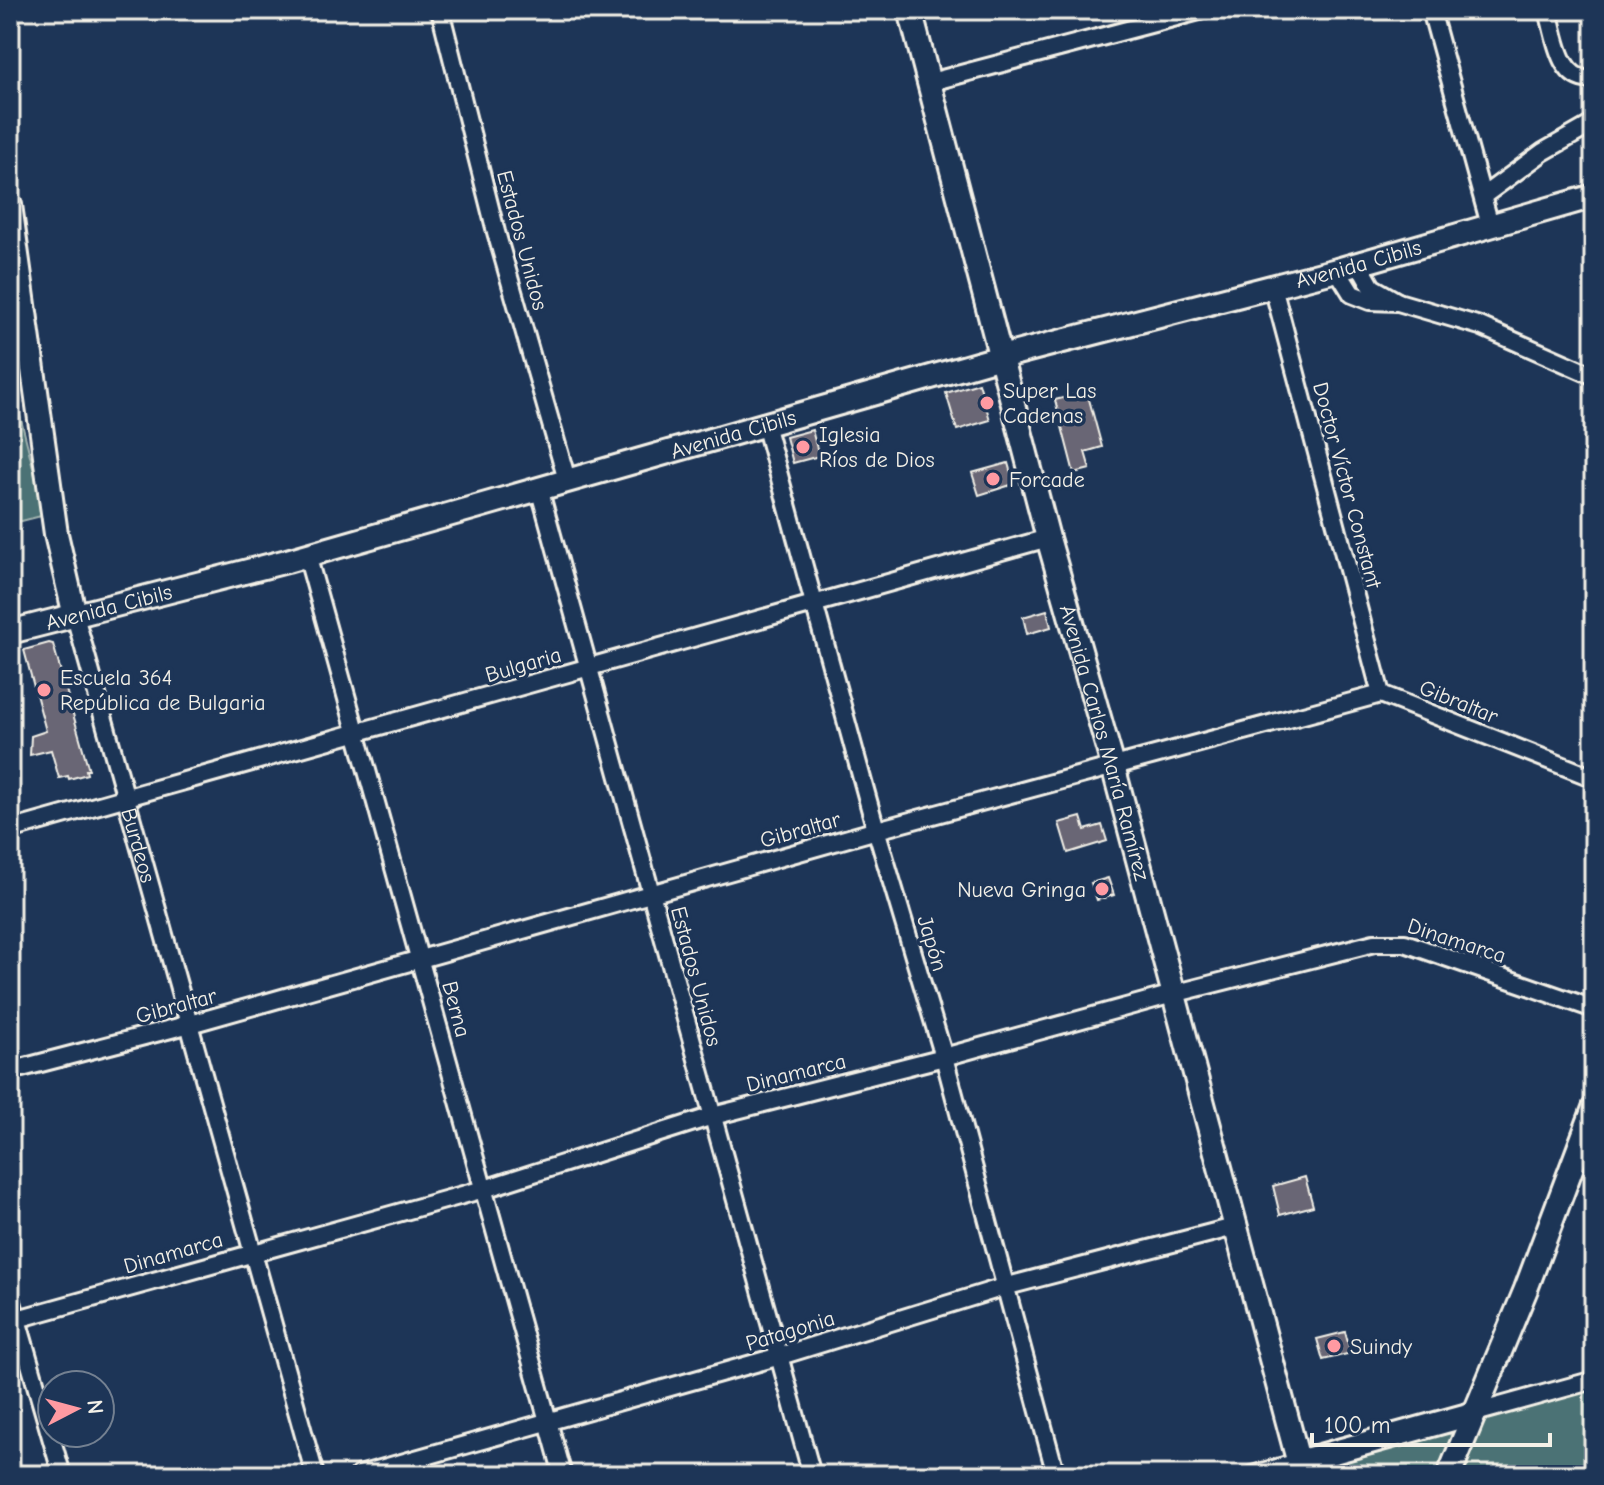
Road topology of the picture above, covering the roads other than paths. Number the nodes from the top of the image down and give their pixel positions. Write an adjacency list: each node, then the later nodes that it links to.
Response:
1 (440, 10): 19 (street, Estados Unidos)
2 (910, 10): 7 (street, Avenida Carlos María Ramírez)
3 (1203, 10): 7 (street)
4 (1431, 10): 9 (street)
5 (1548, 10): 6 (street)
6 (1594, 79)
7 (927, 83): 16 (street, Avenida Carlos María Ramírez)
8 (1594, 123): 9 (street)
9 (1483, 196): 12 (street)
10 (1594, 196): 12 (street, Avenida Cibils)
11 (10, 205): 14 (street, Burdeos)
12 (1490, 225): 13 (street, Avenida Cibils)
13 (1348, 267): 15 (street, Avenida Cibils); 17 (street)
14 (15, 282): 24 (street, Burdeos)
15 (1273, 287): 16 (street, Avenida Cibils); 27 (street, Doctor Víctor Constant)
16 (1001, 357): 18 (street, Avenida Cibils); 21 (street, Avenida Carlos María Ramírez)
17 (1594, 376)
18 (765, 424): 19 (street, Avenida Cibils); 23 (street, Japón)
19 (567, 480): 20 (street, Avenida Cibils)
20 (539, 488): 22 (street, Avenida Cibils); 26 (street, Estados Unidos)
21 (1048, 538): 23 (street, Bulgaria); 29 (street, Avenida Carlos María Ramírez)
22 (307, 555): 24 (street, Avenida Cibils); 28 (street, Berna)
23 (813, 604): 26 (street, Bulgaria); 33 (street, Japón)
24 (75, 616): 25 (street, Avenida Cibils); 31 (street, Burdeos)
25 (10, 632)
26 (588, 669): 28 (street, Bulgaria); 34 (street, Estados Unidos)
27 (1381, 694): 29 (street, Gibraltar); 30 (street, Gibraltar)
28 (357, 734): 31 (street, Bulgaria); 35 (street, Berna)
29 (1113, 766): 33 (street, Gibraltar); 36 (street, Avenida Carlos María Ramírez)
30 (1594, 778)
31 (126, 799): 32 (street, Bulgaria); 38 (street, Burdeos)
32 (10, 830)
33 (877, 830): 34 (street, Gibraltar); 39 (street, Japón)
34 (651, 893): 35 (street, Gibraltar); 42 (street, Estados Unidos)
35 (421, 960): 38 (street, Gibraltar); 43 (street, Berna)
36 (1173, 994): 37 (street, Dinamarca); 39 (street, Dinamarca); 44 (street, Avenida Carlos María Ramírez)
37 (1594, 1009)
38 (190, 1024): 40 (street, Gibraltar); 45 (street, Burdeos)
39 (944, 1057): 42 (street, Dinamarca); 46 (street, Japón)
40 (10, 1071)
41 (1594, 1108): 51 (street)
42 (713, 1116): 43 (street, Dinamarca); 49 (street, Estados Unidos)
43 (484, 1189): 45 (street, Dinamarca); 52 (street, Berna)
44 (1234, 1227): 46 (street, Patagonia); 53 (street, Avenida Carlos María Ramírez)
45 (251, 1253): 48 (street, Dinamarca); 55 (street, Burdeos)
46 (1004, 1287): 49 (street, Patagonia); 59 (street, Japón)
47 (10, 1295): 48 (street)
48 (13, 1320): 54 (street)
49 (780, 1356): 52 (street, Patagonia); 58 (street, Estados Unidos)
50 (1594, 1380): 51 (street)
51 (1475, 1413): 53 (street); 61 (street)
52 (549, 1423): 56 (street, Patagonia); 57 (street, Berna)
53 (1300, 1469): 60 (street)
54 (62, 1475)
55 (315, 1475)
56 (359, 1475)
57 (563, 1475)
58 (812, 1475)
59 (1056, 1475)
60 (1252, 1475)
61 (1449, 1475)

